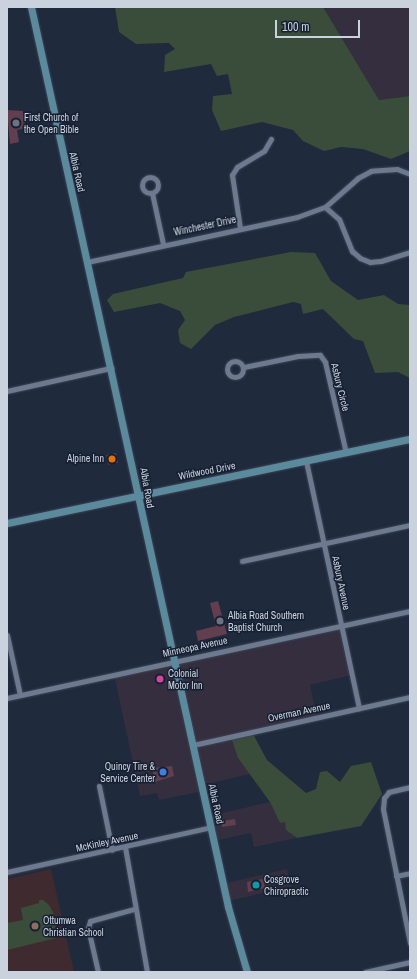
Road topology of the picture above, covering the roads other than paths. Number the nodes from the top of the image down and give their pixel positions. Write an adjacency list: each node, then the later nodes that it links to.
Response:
1 (31, 7): 9 (street, Albia Road)
2 (272, 139): 6 (street)
3 (410, 174): 5 (street)
4 (152, 193): 7 (street)
5 (325, 207): 6 (street, Winchester Drive); 8 (street)
6 (240, 228): 7 (street, Winchester Drive)
7 (164, 244): 9 (street, Winchester Drive)
8 (410, 252)
9 (87, 262): 11 (street, Albia Road)
10 (244, 367): 14 (street, Asbury Circle)
11 (111, 368): 12 (street); 16 (street, Albia Road)
12 (7, 391)
13 (410, 439): 14 (street, Wildwood Drive)
14 (346, 453): 15 (street, Wildwood Drive)
15 (306, 461): 16 (street, Wildwood Drive); 19 (street, Asbury Avenue)
16 (137, 495): 17 (street, Wildwood Drive); 24 (street, Albia Road)
17 (7, 523)
18 (410, 525): 19 (street)
19 (323, 543): 20 (street); 22 (street, Asbury Avenue)
20 (242, 561)
21 (410, 611): 22 (street, Minneopa Avenue)
22 (340, 626): 24 (street, Minneopa Avenue); 28 (street, Asbury Avenue)
23 (7, 635): 25 (street)
24 (174, 661): 25 (street, Minneopa Avenue); 29 (street, Albia Road)
25 (20, 695): 27 (street, Minneopa Avenue)
26 (410, 697): 28 (street, Overman Avenue)
27 (7, 698)
28 (359, 708): 29 (street, Overman Avenue)
29 (193, 745): 32 (street, Albia Road)
30 (99, 786): 34 (street)
31 (410, 786): 37 (street)
32 (211, 827): 33 (street, McKinley Avenue); 43 (street, Albia Road)
33 (125, 848): 34 (street, McKinley Avenue); 38 (street)
34 (112, 850): 35 (street, McKinley Avenue)
35 (7, 872)
36 (410, 873): 37 (street)
37 (396, 876): 39 (street)
38 (134, 910): 41 (street); 42 (street)
39 (410, 943)
40 (410, 962): 44 (street)
41 (98, 972)
42 (147, 972)
43 (247, 972)
44 (365, 972)

